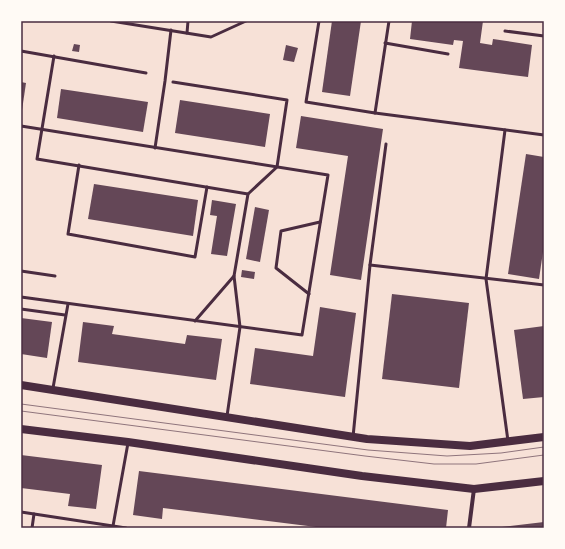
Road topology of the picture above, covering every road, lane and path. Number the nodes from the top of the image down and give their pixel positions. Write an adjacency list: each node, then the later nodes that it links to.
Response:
1 (111, 21): 6 (lane)
2 (188, 21): 8 (lane)
3 (246, 21): 8 (lane)
4 (319, 21): 16 (lane)
5 (389, 21): 10 (lane)
6 (171, 30): 8 (lane); 22 (lane)
7 (505, 31): 9 (lane)
8 (187, 33)
9 (544, 36)
10 (386, 44): 12 (lane); 16 (lane)
11 (21, 51): 13 (lane)
12 (448, 54)
13 (54, 56): 14 (lane); 18 (lane)
14 (146, 73)
15 (173, 82): 24 (lane)
16 (375, 113): 19 (lane)
17 (21, 126): 18 (lane)
18 (42, 129): 22 (lane); 23 (lane)
19 (505, 130): 20 (lane); 32 (lane)
20 (544, 135)
21 (386, 144): 28 (lane)
22 (155, 148): 24 (lane)
23 (80, 166): 25 (lane); 25 (lane)
24 (277, 167): 26 (lane); 27 (lane)
25 (207, 187): 26 (lane)
26 (248, 194): 31 (lane)
27 (320, 222): 34 (lane); 34 (lane)
28 (370, 265): 32 (lane); 45 (lane)
29 (21, 271): 30 (lane)
30 (56, 276)
31 (234, 276): 39 (lane); 40 (lane)
32 (486, 279): 33 (lane); 48 (lane)
33 (544, 286)
34 (309, 294): 40 (lane)
35 (21, 297): 36 (lane)
36 (68, 304): 38 (lane); 39 (lane)
37 (21, 309): 38 (lane)
38 (66, 315): 42 (lane)
39 (195, 321): 40 (lane)
40 (240, 327): 43 (lane)
41 (21, 385): 42 (main road)
42 (53, 389): 43 (main road)
43 (227, 417): 45 (main road)
44 (21, 429): 47 (main road)
45 (353, 437): 48 (main road)
46 (544, 437): 48 (main road)
47 (128, 442): 50 (main road); 53 (lane)
48 (508, 442)
49 (544, 481): 50 (main road)
50 (474, 489): 56 (street)
51 (21, 512): 52 (lane)
52 (34, 514): 53 (lane); 54 (lane)
53 (113, 526): 55 (lane)
54 (32, 528)
55 (126, 528)
56 (469, 528)

